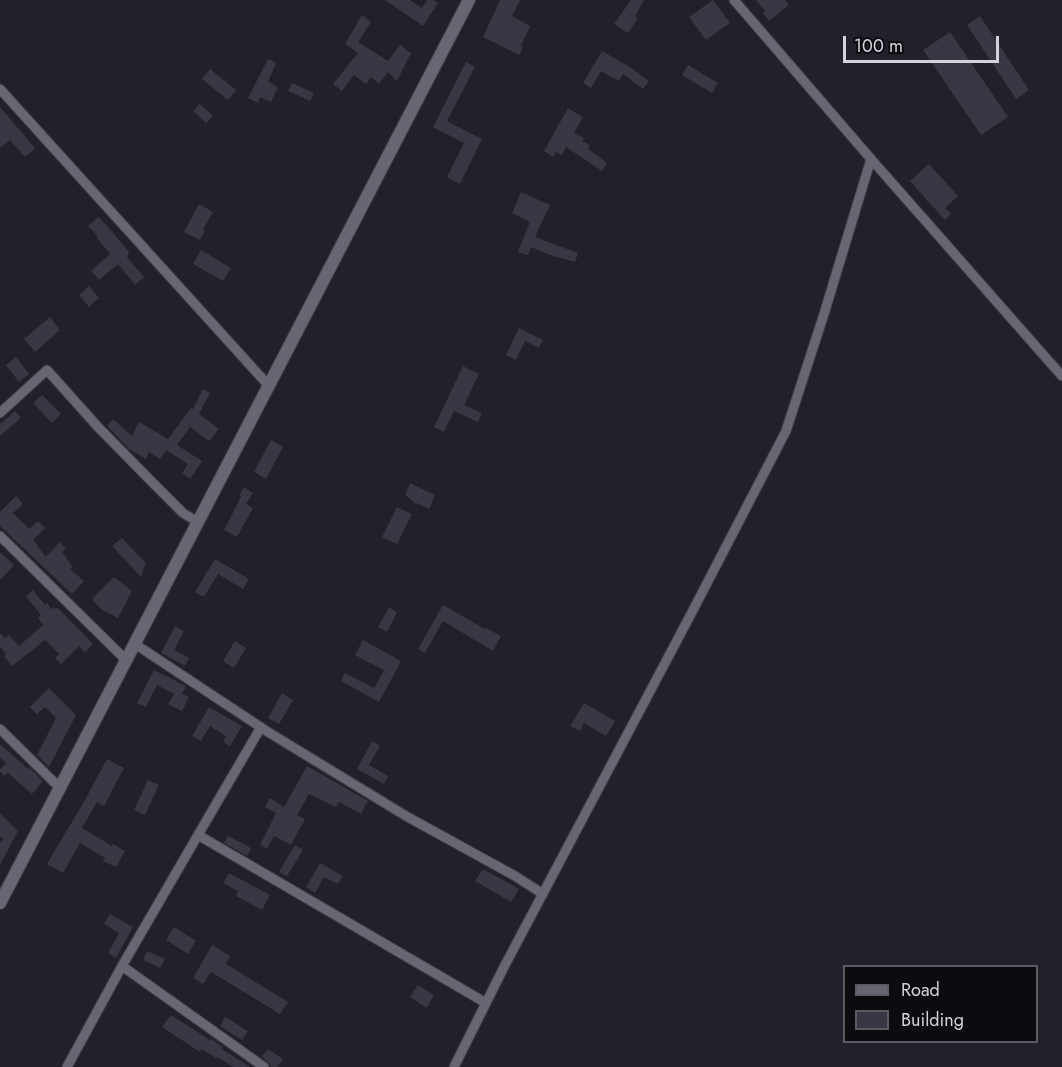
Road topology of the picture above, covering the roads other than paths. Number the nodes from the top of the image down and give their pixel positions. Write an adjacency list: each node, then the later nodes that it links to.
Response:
1 (469, 0): 6 (street)
2 (734, 0): 4 (street)
3 (0, 89): 6 (street)
4 (871, 159): 5 (street); 16 (street)
5 (1062, 376)
6 (269, 386): 8 (street)
7 (0, 413): 8 (street)
8 (198, 522): 10 (street)
9 (0, 536): 11 (street)
10 (135, 644): 11 (street); 12 (street)
11 (126, 660): 14 (street)
12 (261, 727): 15 (street); 16 (street)
13 (0, 729): 14 (street)
14 (60, 788): 17 (street)
15 (198, 835): 18 (street); 19 (street)
16 (543, 894): 19 (street)
17 (1, 900)
18 (122, 966): 20 (street); 21 (street)
19 (486, 1003): 22 (street)
20 (67, 1067)
21 (264, 1067)
22 (454, 1067)

